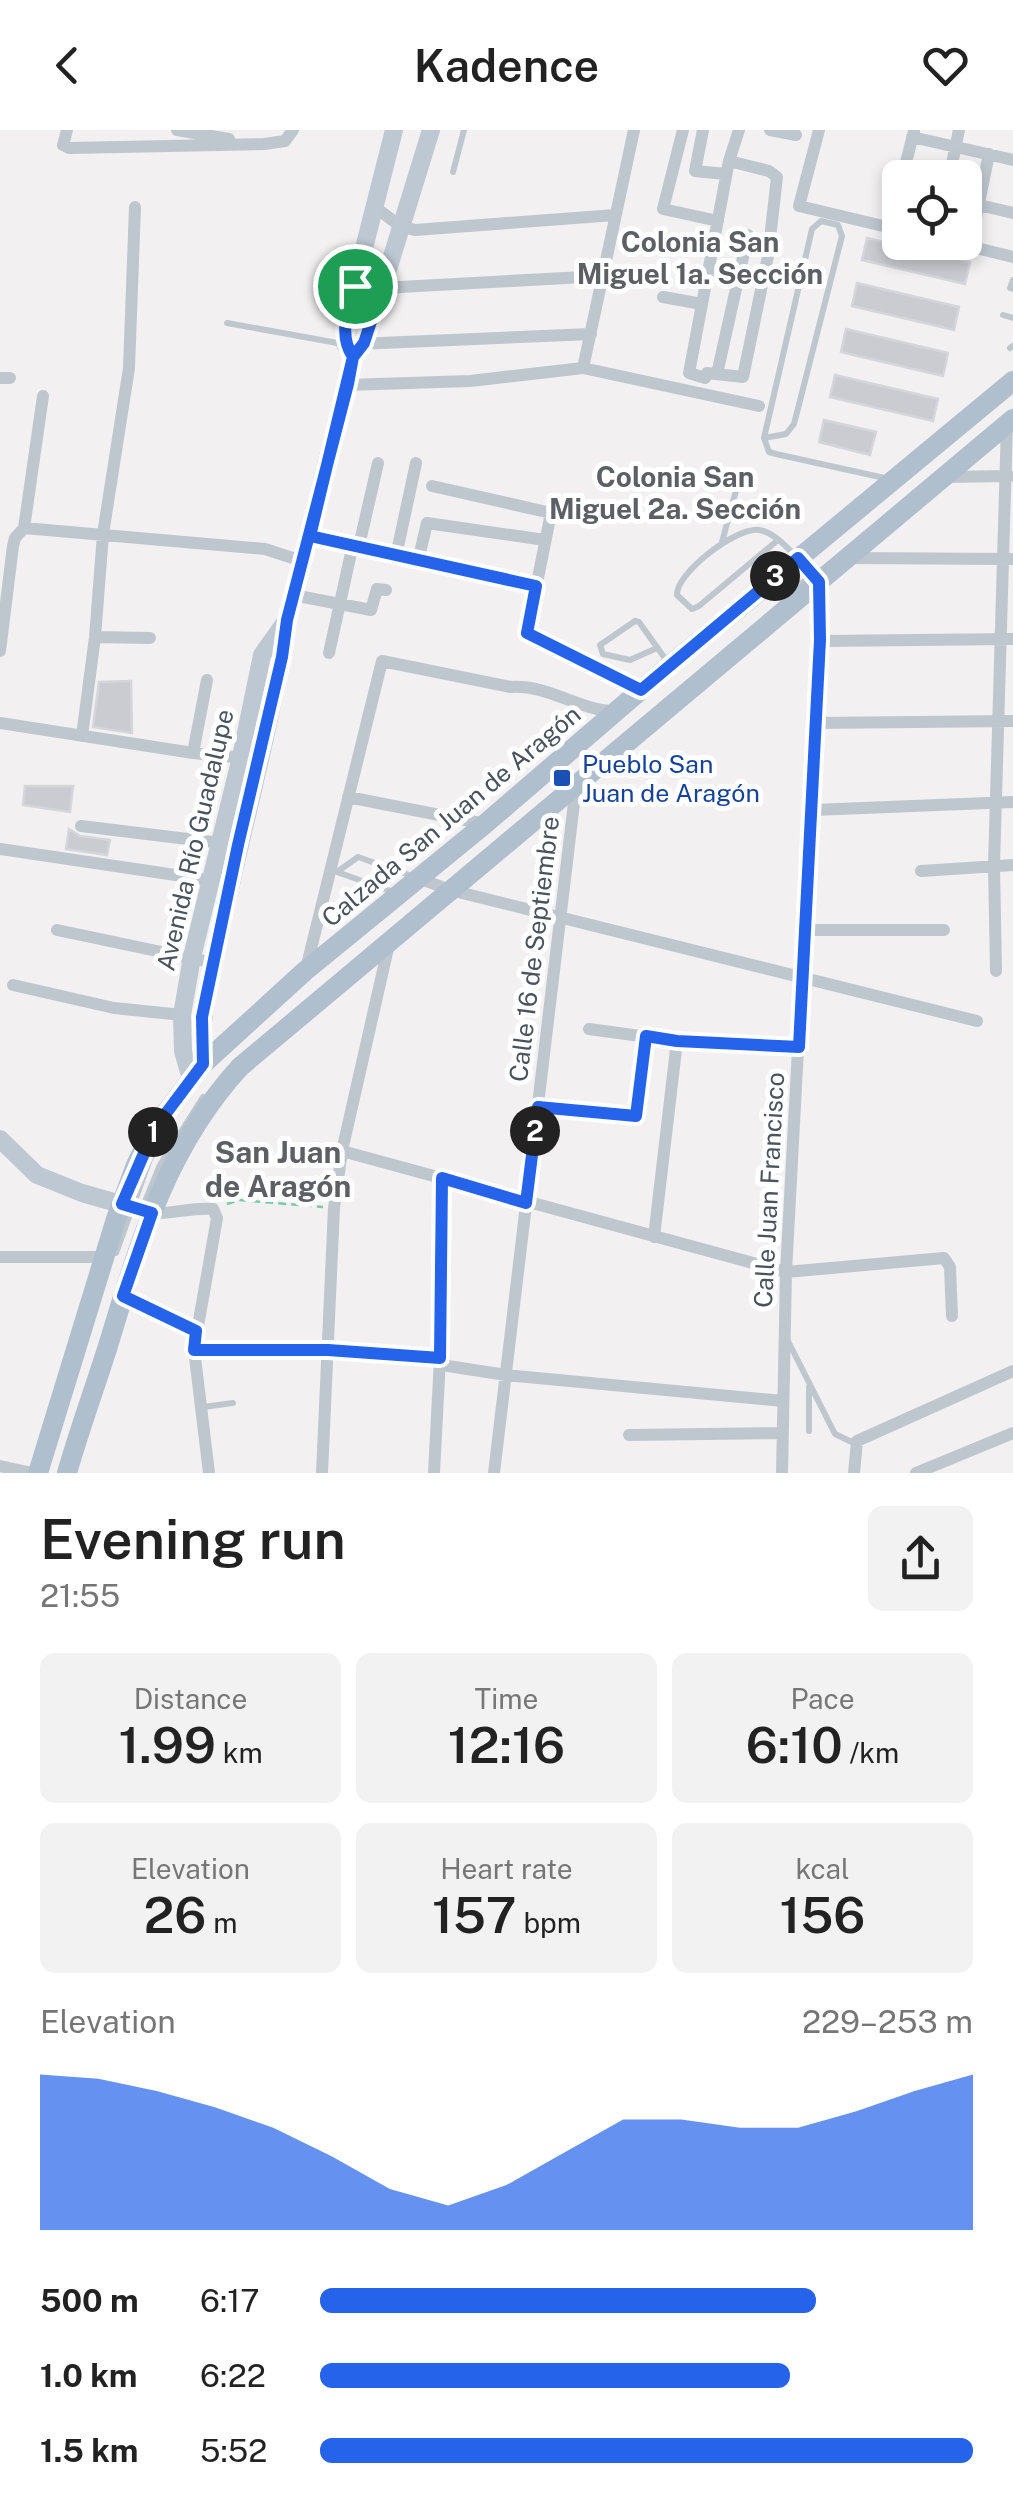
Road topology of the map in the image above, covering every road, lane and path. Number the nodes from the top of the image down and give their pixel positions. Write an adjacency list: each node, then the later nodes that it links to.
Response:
1 (67, 130): 14 (street)
2 (178, 130): 14 (street)
3 (293, 130): 14 (street)
4 (394, 130): 24 (street, Avenida Río Guadalupe)
5 (431, 130): 31 (street, Avenida Río Guadalupe)
6 (464, 130): 21 (lane)
7 (634, 130): 28 (street)
8 (683, 130): 29 (street)
9 (703, 130): 20 (street)
10 (739, 130): 20 (street)
11 (819, 130): 30 (street)
12 (959, 130): 15 (street)
13 (913, 134): 15 (street); 17 (street)
14 (264, 144)
15 (955, 147): 16 (street); 18 (street)
16 (989, 154): 19 (street); 22 (street)
17 (906, 160)
18 (952, 160)
19 (1013, 160)
20 (728, 167): 29 (street); 48 (street)
21 (453, 172)
22 (983, 180): 23 (street)
23 (982, 185)
24 (375, 206): 31 (street); 37 (street, Avenida Río Guadalupe)
25 (135, 207): 64 (street)
26 (982, 207): 27 (street)
27 (1013, 212)
28 (615, 215): 31 (street); 35 (street)
29 (718, 221): 41 (street)
30 (882, 225)
31 (400, 226): 38 (street, Avenida Río Guadalupe)
32 (748, 235): 48 (street)
33 (982, 250): 34 (street)
34 (1013, 257)
35 (602, 276): 38 (street); 45 (street)
36 (1013, 280): 39 (lane)
37 (355, 286): 38 (street); 46 (street, Avenida Río Guadalupe)
38 (382, 288): 46 (street, Avenida Río Guadalupe)
39 (1013, 289)
40 (663, 298): 41 (street)
41 (702, 304): 48 (street)
42 (1003, 315): 43 (lane)
43 (1013, 318)
44 (226, 324): 46 (lane)
45 (591, 334): 46 (street); 47 (street)
46 (354, 348): 50 (street, Avenida Río Guadalupe)
47 (583, 368): 50 (street); 53 (street)
48 (717, 374)
49 (1013, 381): 61 (main road, Calzada San Juan de Aragón)
50 (348, 384): 65 (street, Avenida Río Guadalupe)
51 (1013, 392): 75 (lane)
52 (42, 396): 63 (street)
53 (759, 406)
54 (1011, 418): 59 (street); 60 (main road, Calzada San Juan de Aragón); 75 (lane)
55 (764, 438): 55 (lane); 61 (lane)
56 (378, 464): 69 (street)
57 (416, 464): 70 (street)
58 (740, 476): 68 (lane)
59 (1010, 476): 60 (street); 72 (street)
60 (943, 477): 71 (main road, Calzada San Juan de Aragón)
61 (892, 480): 75 (main road, Calzada San Juan de Aragón)
62 (432, 486): 66 (street)
63 (24, 528): 64 (street); 84 (street)
64 (103, 534): 73 (street); 80 (street)
65 (310, 536): 69 (street); 73 (street, Avenida Río Guadalupe)
66 (545, 540): 74 (street); 76 (street)
67 (778, 540): 68 (lane); 68 (lane); 75 (lane)
68 (722, 542)
69 (356, 545): 70 (street); 79 (street)
70 (396, 556): 74 (street)
71 (848, 558): 72 (street); 75 (main road, Calzada San Juan de Aragón)
72 (1008, 558): 82 (street)
73 (302, 561): 78 (street, Avenida Río Guadalupe)
74 (418, 561): 76 (street)
75 (808, 570): 83 (street, Calle Juan Francisco); 86 (main road, Calzada San Juan de Aragón); 96 (main road, Calzada San Juan de Aragón); 111 (lane); 111 (lane)
76 (536, 586): 88 (street)
77 (386, 590): 79 (street)
78 (293, 595): 79 (street); 95 (street, Avenida Río Guadalupe)
79 (338, 603): 85 (street)
80 (95, 637): 81 (street); 93 (street)
81 (150, 638)
82 (1007, 639): 83 (street); 90 (street)
83 (820, 640): 92 (street, Calle Juan Francisco)
84 (0, 651)
85 (329, 653)
86 (663, 657): 86 (lane); 88 (main road, Calzada San Juan de Aragón)
87 (206, 680): 94 (street)
88 (641, 690): 89 (main road, Calzada San Juan de Aragón)
89 (615, 711): 97 (street); 101 (main road, Calzada San Juan de Aragón)
90 (1006, 721): 92 (street); 98 (street)
91 (0, 723): 93 (street)
92 (816, 723): 100 (street, Calle Juan Francisco)
93 (82, 736): 94 (street)
94 (192, 753): 95 (street)
95 (250, 758): 103 (street, Avenida Río Guadalupe); 104 (street, Avenida Río Guadalupe)
96 (573, 786): 111 (main road, Calzada San Juan de Aragón); 113 (street, Calle 16 de Septiembre)
97 (348, 798): 101 (street); 109 (street)
98 (995, 802): 99 (street); 100 (street); 107 (street)
99 (1013, 802)
100 (813, 810): 115 (street, Calle Juan Francisco)
101 (485, 824): 111 (main road, Calzada San Juan de Aragón)
102 (80, 826): 103 (street)
103 (218, 844): 104 (street); 110 (street, Avenida Río Guadalupe)
104 (238, 845): 119 (street, Avenida Río Guadalupe)
105 (0, 849): 110 (street)
106 (1013, 864): 107 (street)
107 (994, 865): 108 (street); 121 (street)
108 (922, 871)
109 (334, 872): 111 (lane); 112 (lane); 120 (street)
110 (208, 880): 118 (street, Avenida Río Guadalupe)
111 (434, 885): 112 (main road, Calzada San Juan de Aragón); 113 (street); 117 (main road, Calzada San Juan de Aragón); 136 (lane); 136 (lane)
112 (399, 894): 120 (main road, Calzada San Juan de Aragón)
113 (562, 916): 122 (street); 131 (street, Calle 16 de Septiembre)
114 (56, 930): 118 (street)
115 (805, 930): 116 (street); 122 (street, Calle Juan Francisco)
116 (944, 930)
117 (389, 941): 133 (street); 136 (main road, Calzada San Juan de Aragón)
118 (192, 958): 119 (street); 124 (street, Avenida Río Guadalupe)
119 (214, 963): 130 (street, Avenida Río Guadalupe)
120 (305, 971): 130 (main road, Calzada San Juan de Aragón)
121 (996, 971)
122 (803, 976): 125 (street); 129 (street, Calle Juan Francisco)
123 (13, 985): 124 (street)
124 (182, 1015): 130 (street, Avenida Río Guadalupe)
125 (978, 1021)
126 (589, 1029): 127 (street)
127 (646, 1036): 128 (street); 131 (street)
128 (677, 1041): 129 (street); 139 (street)
129 (799, 1047): 142 (street, Calle Juan Francisco)
130 (197, 1072): 136 (main road, Calzada San Juan de Aragón)
131 (538, 1107): 135 (street, Calle 16 de Septiembre)
132 (0, 1139): 136 (street)
133 (342, 1150): 134 (street); 137 (street)
134 (442, 1178): 135 (street); 149 (street)
135 (526, 1203): 139 (street); 151 (street, Calle 16 de Septiembre)
136 (137, 1208): 138 (street); 141 (main road); 143 (main road); 163 (lane); 164 (lane)
137 (334, 1208): 138 (path); 148 (street)
138 (214, 1211): 145 (street)
139 (654, 1237): 142 (street)
140 (0, 1256): 141 (street)
141 (106, 1257): 162 (main road)
142 (786, 1272): 144 (street); 146 (street, Calle Juan Francisco)
143 (123, 1296): 145 (street); 164 (main road)
144 (952, 1316)
145 (196, 1331): 147 (street)
146 (785, 1336): 152 (lane); 153 (street, Calle Juan Francisco)
147 (194, 1350): 148 (street); 155 (street)
148 (328, 1350): 149 (street); 166 (street)
149 (440, 1358): 151 (street); 167 (street)
150 (1013, 1371): 160 (street)
151 (506, 1375): 153 (street); 168 (street, Calle 16 de Septiembre)
152 (809, 1386): 156 (lane); 160 (lane)
153 (784, 1401): 158 (street, Calle Juan Francisco)
154 (233, 1403): 155 (lane)
155 (202, 1408): 165 (street)
156 (809, 1432)
157 (1013, 1433): 171 (street)
158 (783, 1434): 159 (street); 169 (street, Calle Juan Francisco)
159 (629, 1435)
160 (856, 1443): 170 (street)
161 (0, 1466): 162 (street)
162 (35, 1473)
163 (47, 1473)
164 (64, 1473)
165 (209, 1473)
166 (322, 1473)
167 (434, 1473)
168 (494, 1473)
169 (782, 1473)
170 (854, 1473)
171 (916, 1473)

